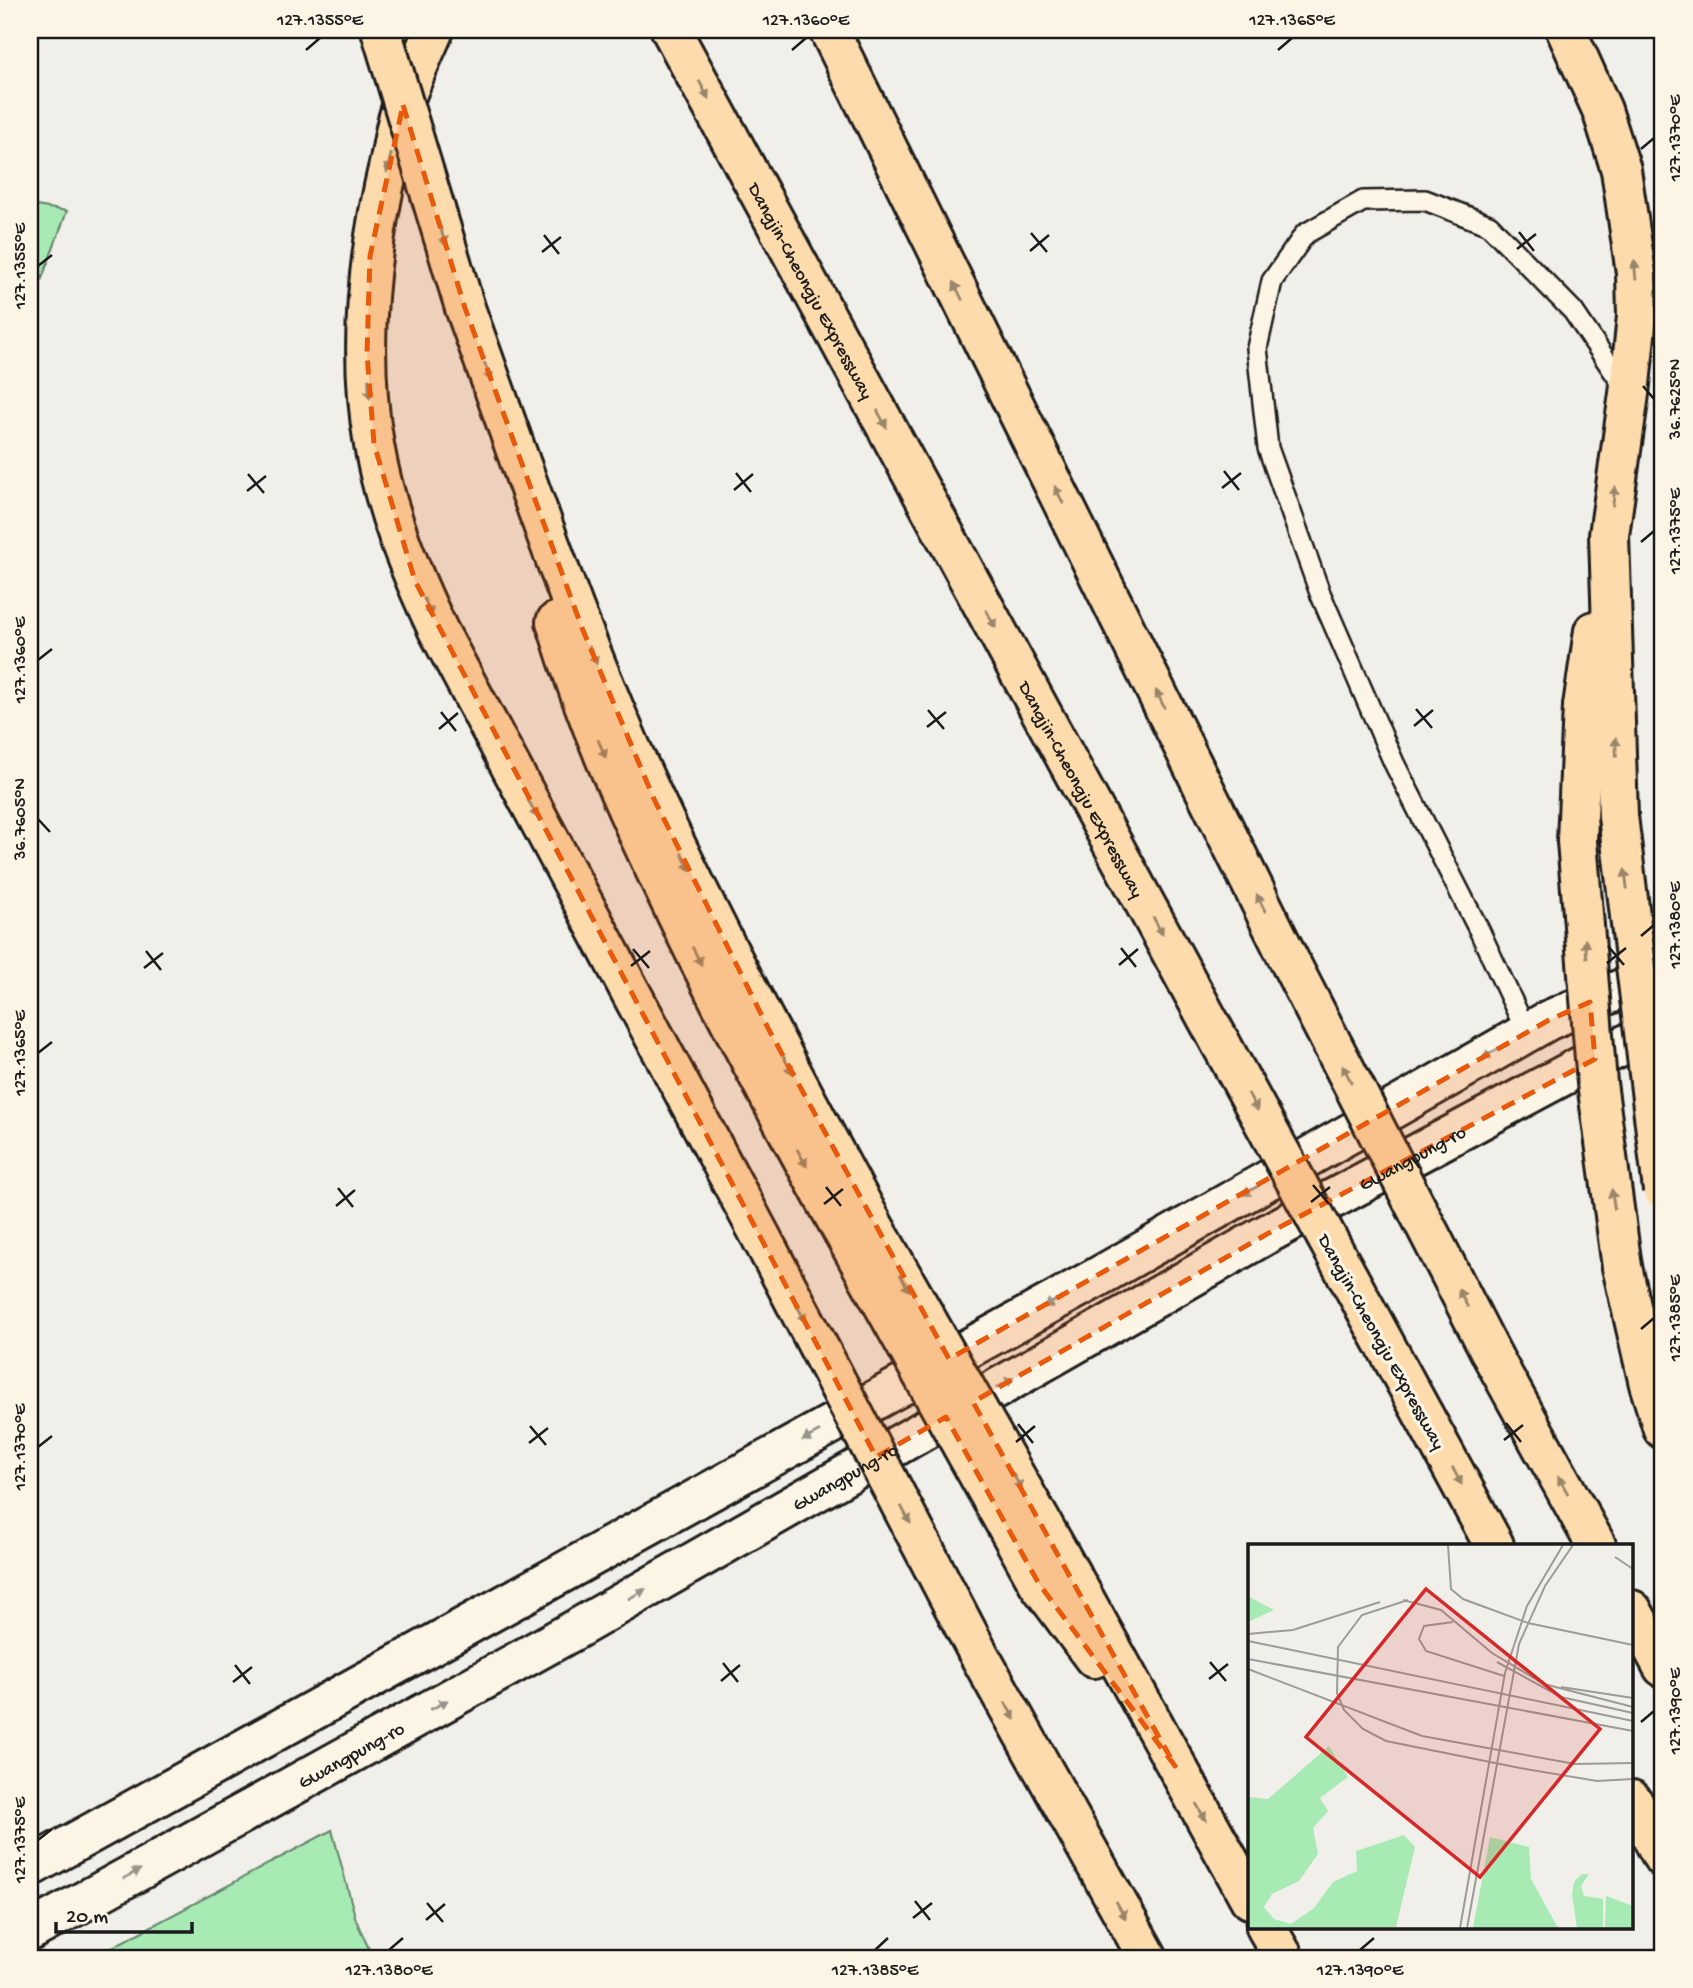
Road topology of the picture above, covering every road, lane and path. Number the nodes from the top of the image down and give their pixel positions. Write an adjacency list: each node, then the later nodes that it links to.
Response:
1 (381, 30): 20 (highway, one-way to 20, bridge)
2 (434, 30): 23 (highway, one-way to 23, bridge)
3 (671, 30): 13 (highway, Dangjin-Cheongju Expressway, one-way to 13, bridge)
4 (829, 30): 14 (highway, one-way to 4, bridge)
5 (1566, 30): 6 (highway, one-way to 5)
6 (1629, 394): 7 (highway, one-way to 6); 10 (lane)
7 (1609, 535): 11 (highway, one-way to 7, bridge); 12 (highway, one-way to 7, bridge)
8 (1663, 971): 10 (main road)
9 (1663, 1027): 22 (main road, Gwangpung-ro, one-way to 9)
10 (1527, 1033): 19 (main road, one-way to 19)
11 (1663, 1189)
12 (1663, 1429)
13 (1493, 1544)
14 (1595, 1544)
15 (1634, 1614): 16 (highway)
16 (1663, 1667)
17 (1634, 1804): 18 (highway)
18 (1663, 1858)
19 (30, 1867)
20 (1248, 1895)
21 (1267, 1928): 24 (highway)
22 (30, 1931)
23 (1148, 1958)
24 (1284, 1958)

